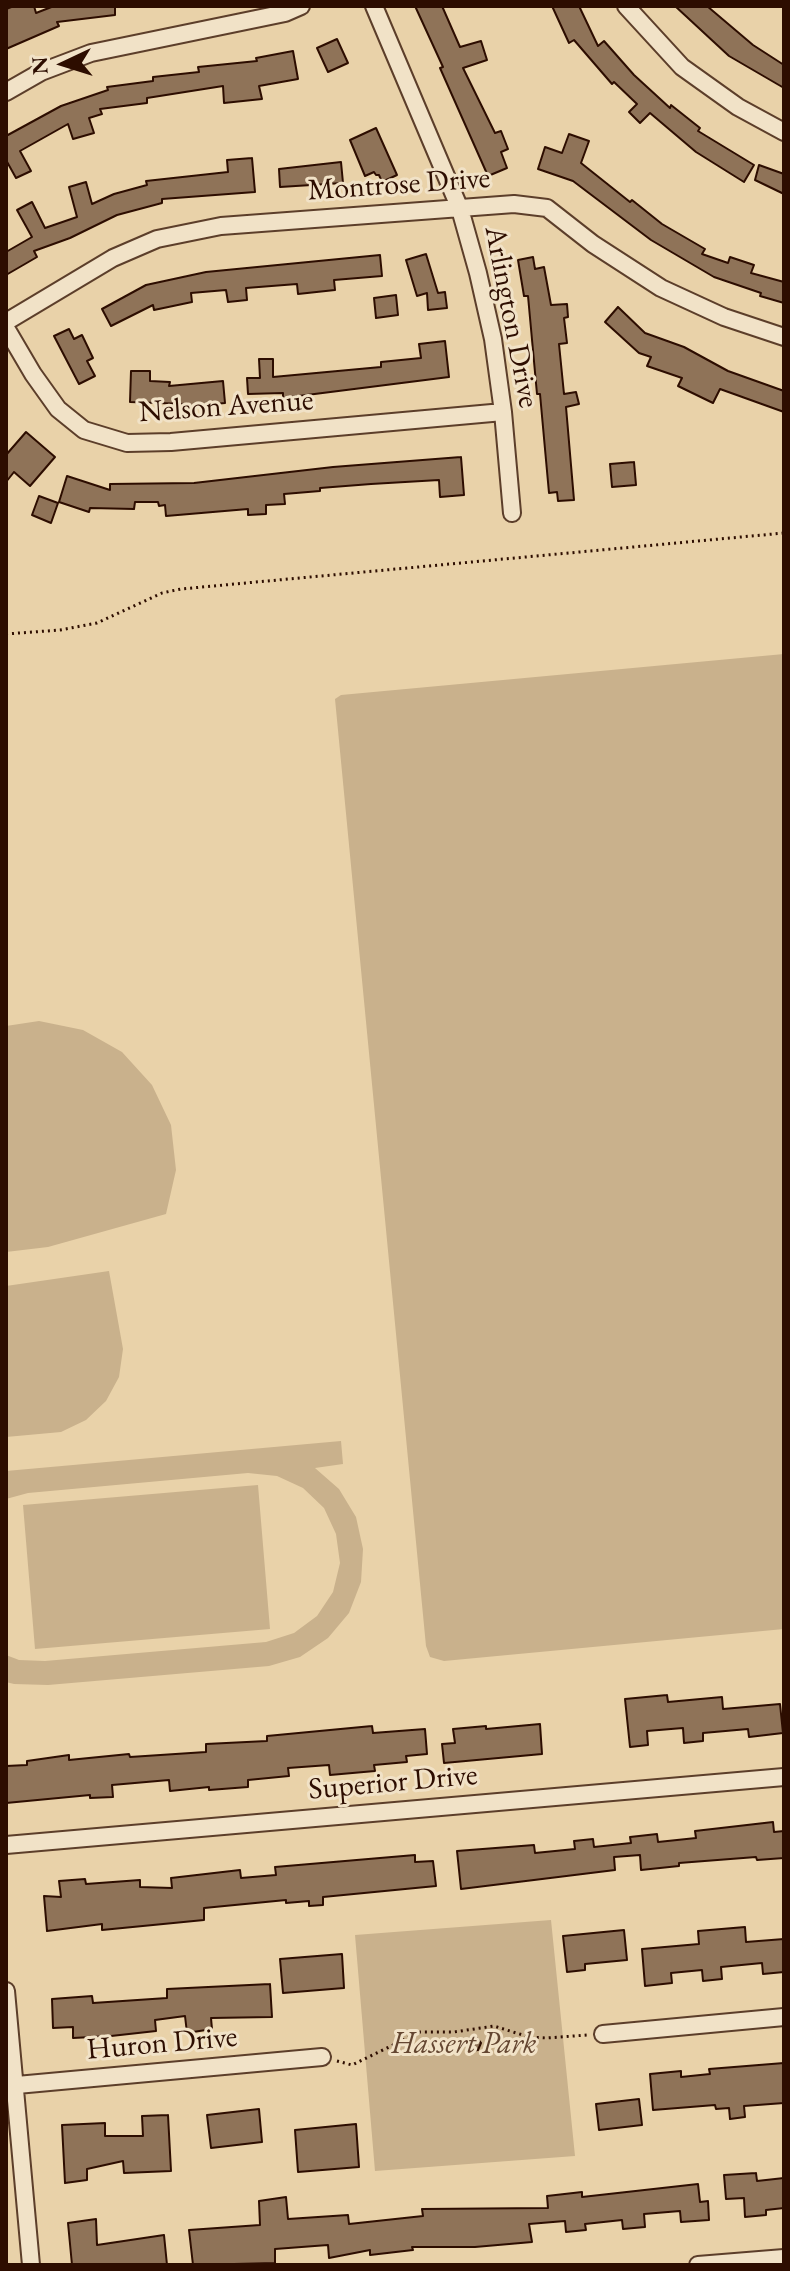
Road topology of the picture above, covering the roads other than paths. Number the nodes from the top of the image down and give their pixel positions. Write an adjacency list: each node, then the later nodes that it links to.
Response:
1 (301, 6): 4 (street)
2 (374, 6): 6 (street, Arlington Drive)
3 (626, 6): 5 (street)
4 (6, 92)
5 (784, 132)
6 (460, 209): 7 (street, Montrose Drive); 8 (street, Montrose Drive); 9 (street, Arlington Drive)
7 (6, 325): 9 (street, Nelson Avenue)
8 (784, 337)
9 (503, 412): 10 (street, Arlington Drive)
10 (512, 513)
11 (784, 1777): 12 (street, Superior Drive)
12 (6, 1845)
13 (6, 1991): 17 (street)
14 (784, 2017): 15 (street)
15 (603, 2034)
16 (322, 2057): 17 (street, Huron Drive)
17 (10, 2086): 19 (street)
18 (784, 2258): 20 (street)
19 (31, 2265)
20 (698, 2265)

